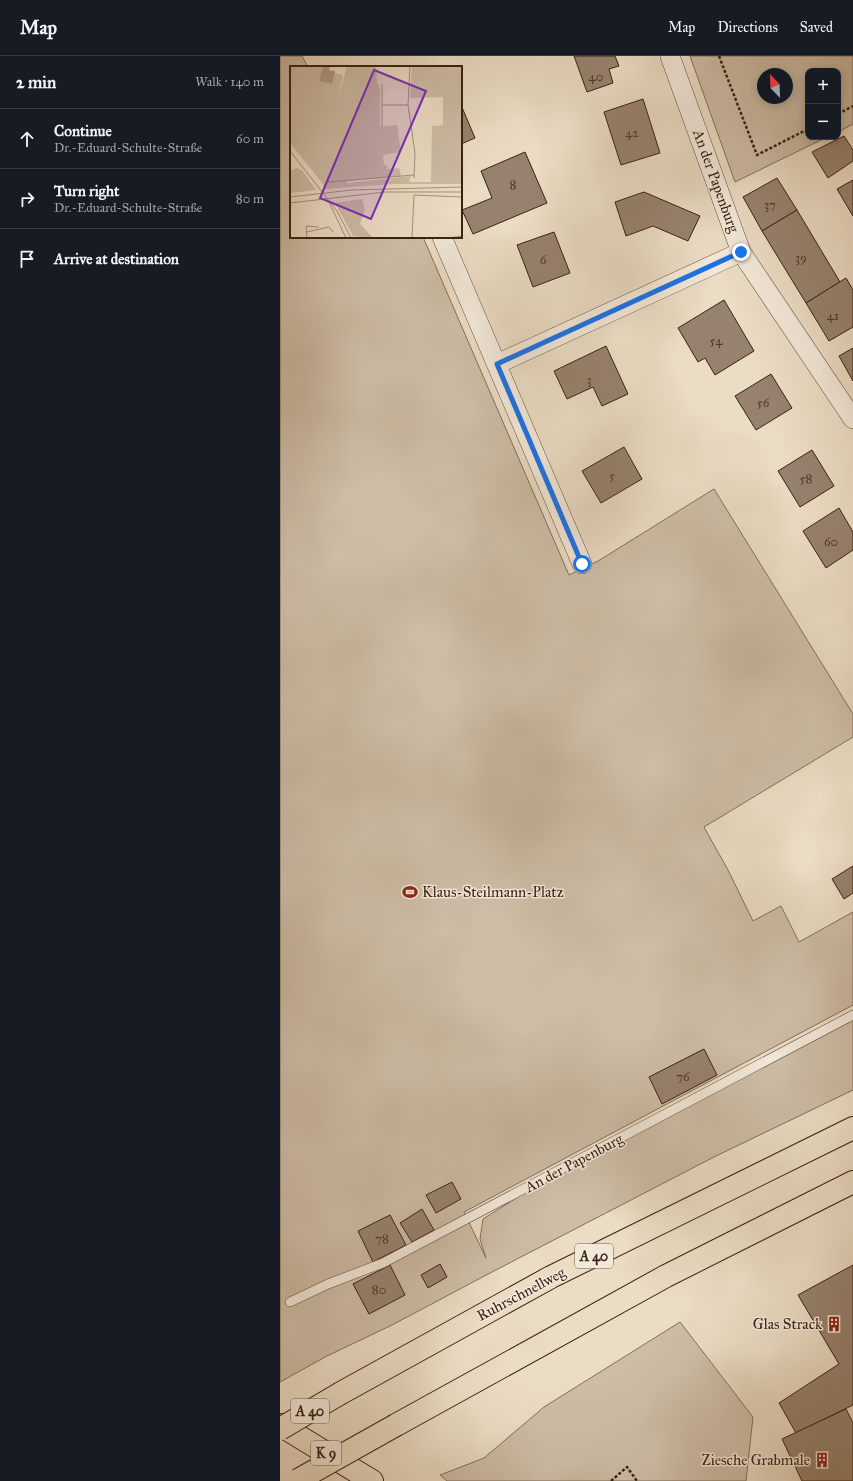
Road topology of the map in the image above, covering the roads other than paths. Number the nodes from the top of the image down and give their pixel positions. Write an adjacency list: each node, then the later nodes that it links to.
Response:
1 (670, 56): 3 (street, An der Papenburg)
2 (442, 238): 4 (street)
3 (741, 252): 4 (street); 5 (street, An der Papenburg)
4 (497, 364): 6 (street)
5 (853, 419)
6 (582, 564)
7 (853, 1015): 10 (lane, An der Papenburg)
8 (853, 1128): 12 (main road, Ruhrschnellweg / A 40, bridge)
9 (853, 1182): 13 (main road, bridge)
10 (290, 1302)
11 (280, 1425): 14 (main road, K 9)
12 (280, 1429)
13 (297, 1481)
14 (372, 1481)

